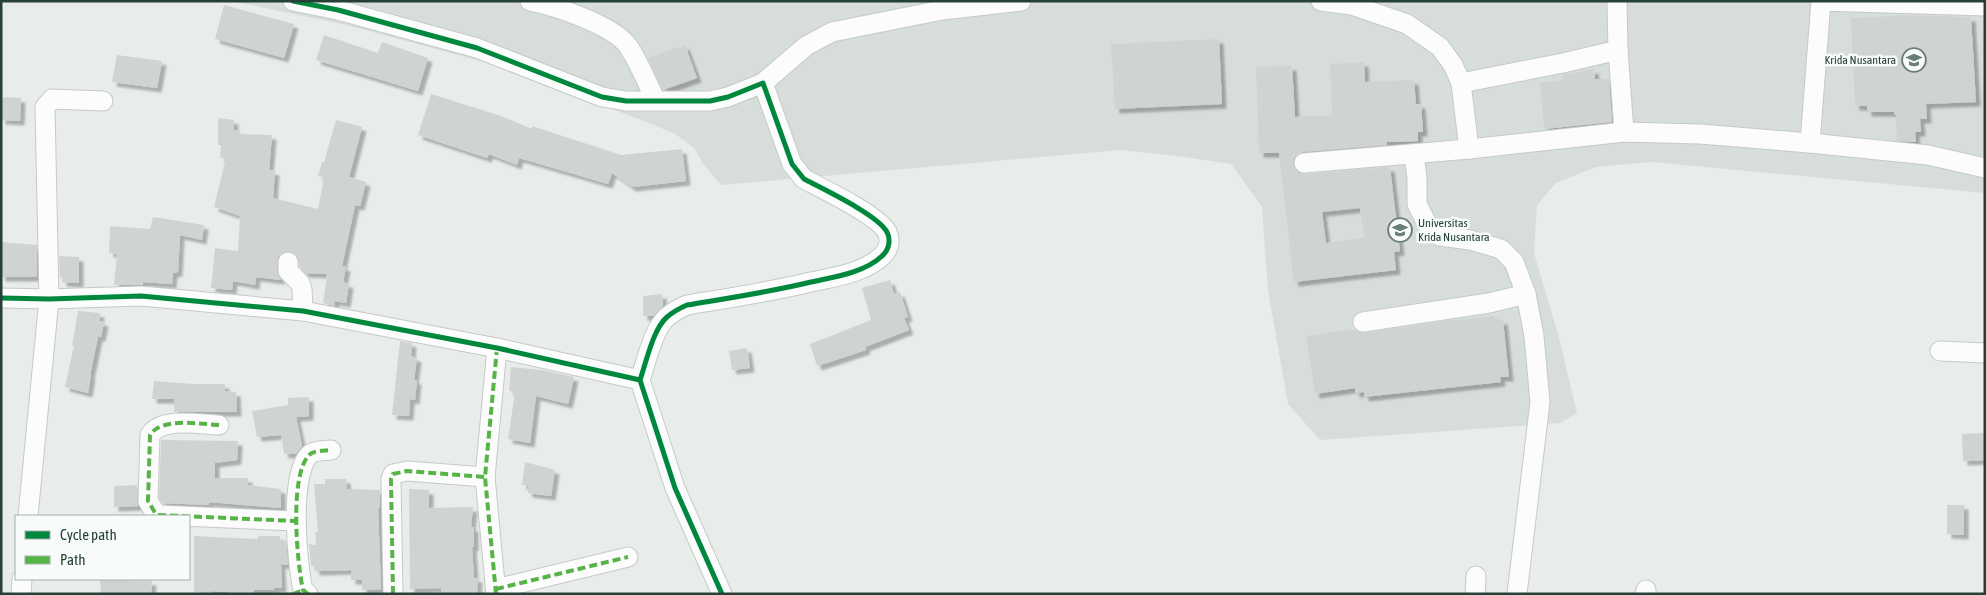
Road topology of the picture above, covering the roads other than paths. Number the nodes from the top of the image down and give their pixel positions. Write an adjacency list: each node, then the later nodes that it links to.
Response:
1 (293, 1): 11 (street)
2 (530, 1): 11 (street)
3 (1021, 1): 9 (street)
4 (1321, 1): 10 (street)
5 (1617, 1): 8 (street)
6 (1821, 1): 7 (street); 14 (street)
7 (1985, 6)
8 (1618, 50): 10 (street); 13 (street)
9 (763, 83): 11 (street); 30 (street)
10 (1461, 83): 15 (street)
11 (656, 101)
12 (103, 102): 24 (street)
13 (1624, 132): 14 (street); 15 (street)
14 (1810, 143): 18 (street)
15 (1469, 149): 16 (street)
16 (1414, 154): 19 (street); 22 (street)
17 (1985, 154): 18 (street)
18 (1928, 155): 20 (street)
19 (1304, 163)
20 (1985, 168)
21 (288, 262): 25 (street)
22 (1526, 294): 26 (street); 45 (street)
23 (1, 298): 24 (street)
24 (49, 299): 25 (street); 34 (street)
25 (303, 311): 27 (street)
26 (1363, 322)
27 (496, 348): 30 (street); 33 (street)
28 (1940, 351): 29 (street)
29 (1985, 353)
30 (640, 380): 44 (street)
31 (220, 425): 35 (street)
32 (332, 450): 37 (street)
33 (485, 477): 40 (street); 43 (street)
34 (28, 515)
35 (158, 515)
36 (190, 516): 37 (street)
37 (296, 521): 41 (street)
38 (628, 557): 40 (street)
39 (22, 580): 42 (street)
40 (496, 591)
41 (301, 592)
42 (21, 594)
43 (393, 594)
44 (722, 594)
45 (1517, 594)

